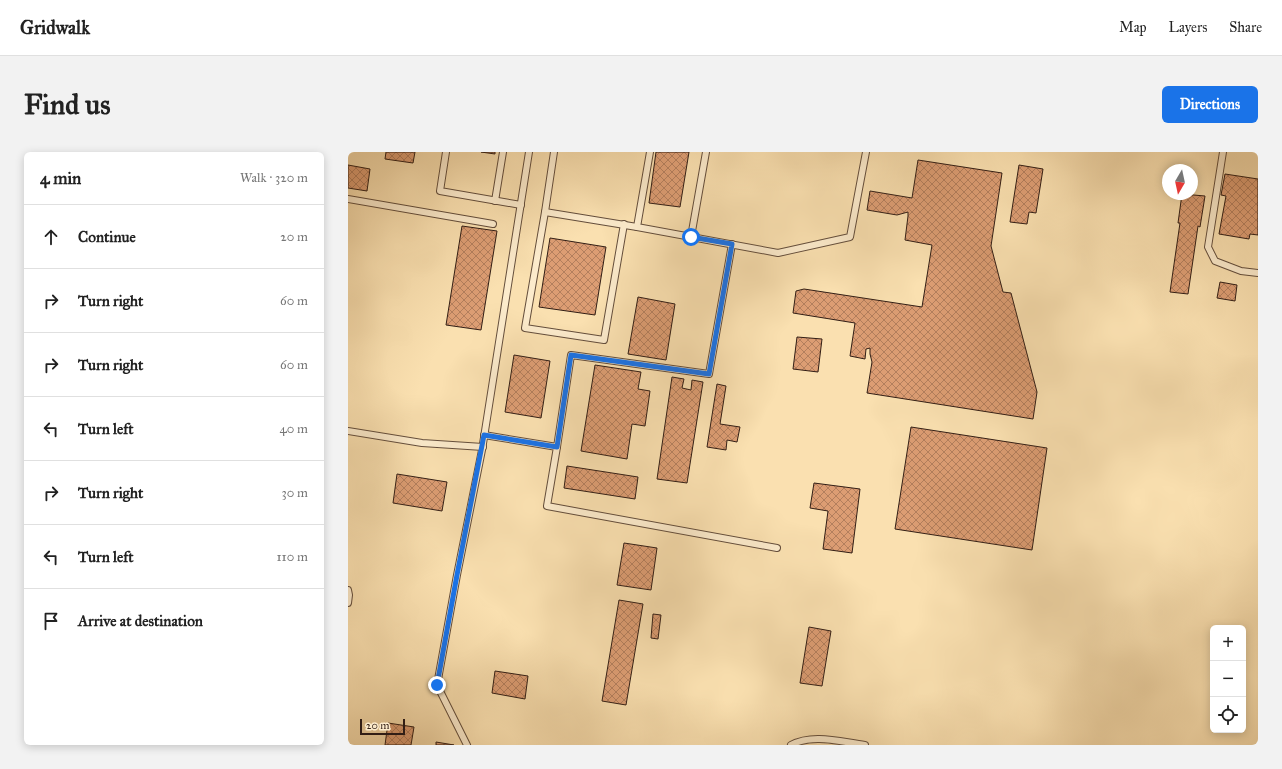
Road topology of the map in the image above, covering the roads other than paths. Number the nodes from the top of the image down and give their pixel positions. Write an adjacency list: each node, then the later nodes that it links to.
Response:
1 (446, 152): 10 (lane)
2 (503, 152): 10 (lane)
3 (529, 152): 11 (lane)
4 (554, 152): 12 (lane)
5 (650, 152): 15 (lane)
6 (706, 152): 16 (lane)
7 (866, 152): 17 (lane)
8 (1222, 152): 18 (lane)
9 (348, 199): 13 (lane)
10 (495, 201): 11 (lane)
11 (521, 205): 20 (lane)
12 (545, 212): 14 (lane); 14 (lane)
13 (493, 224)
14 (624, 224): 15 (lane)
15 (637, 227): 16 (lane)
16 (691, 237): 17 (lane)
17 (732, 244): 22 (lane)
18 (1258, 273)
19 (348, 431): 21 (lane)
20 (484, 435): 21 (lane); 22 (lane)
21 (483, 447): 26 (lane)
22 (557, 447): 23 (lane)
23 (777, 548)
24 (348, 590): 25 (lane)
25 (348, 603)
26 (467, 745)
27 (791, 745): 28 (lane)
28 (865, 745)

